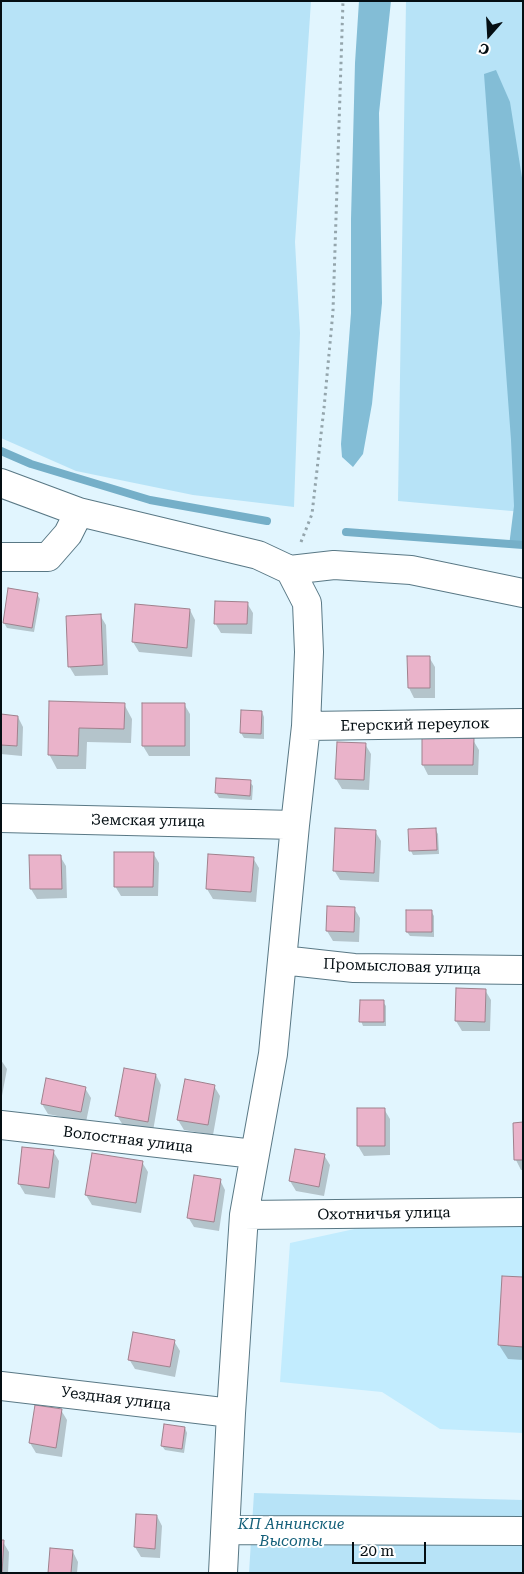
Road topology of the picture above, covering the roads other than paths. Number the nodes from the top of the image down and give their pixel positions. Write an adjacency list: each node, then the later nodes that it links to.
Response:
1 (1, 483): 2 (street)
2 (79, 512): 3 (street); 4 (street)
3 (1, 557)
4 (290, 570): 5 (street); 7 (street)
5 (523, 593)
6 (523, 723): 7 (street, Егерский переулок)
7 (306, 726): 9 (street)
8 (1, 818): 9 (street, Земская улица)
9 (294, 825): 10 (street)
10 (282, 960): 11 (street, Промысловая улица); 13 (street)
11 (523, 970)
12 (1, 1125): 13 (street, Волостная улица)
13 (254, 1154): 15 (street)
14 (523, 1212): 15 (street, Охотничья улица)
15 (244, 1215): 17 (street)
16 (1, 1386): 17 (street, Уездная улица)
17 (231, 1413): 18 (street)
18 (226, 1530): 19 (street); 20 (street)
19 (523, 1531)
20 (224, 1573)

